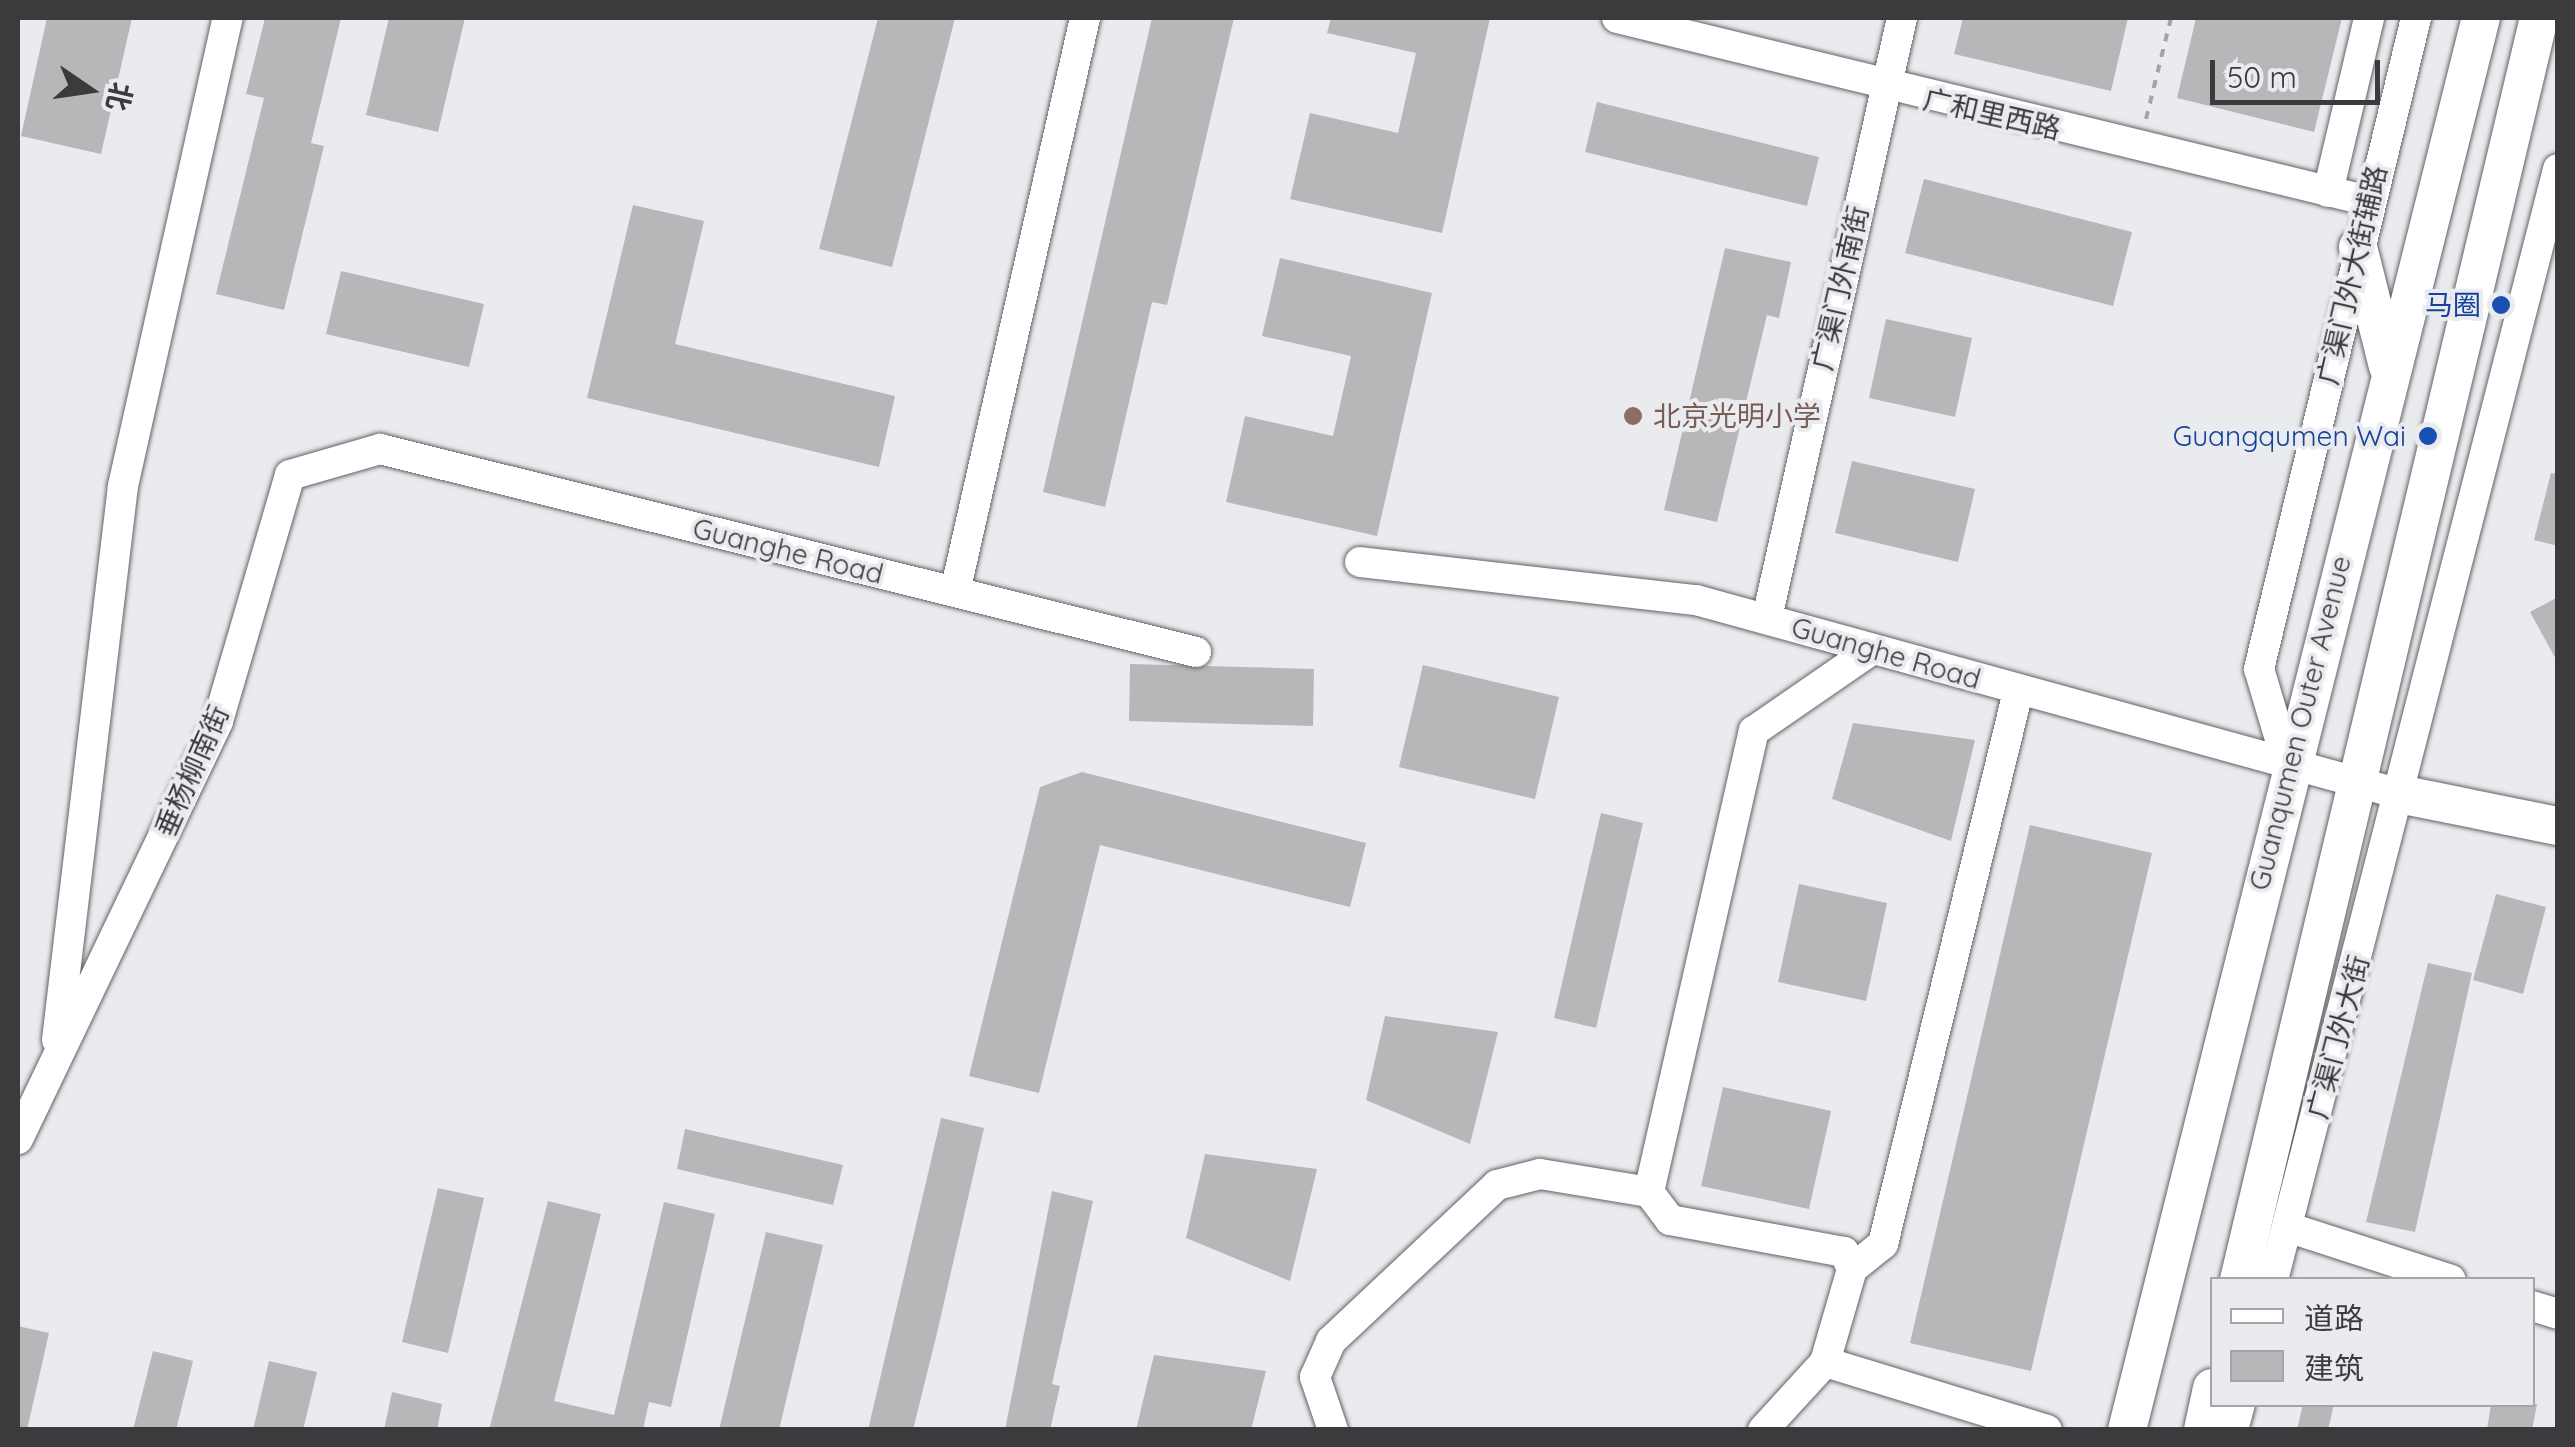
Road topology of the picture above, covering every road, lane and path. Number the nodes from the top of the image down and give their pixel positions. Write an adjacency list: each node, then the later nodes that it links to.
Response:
1 (228, 18): 28 (street)
2 (1085, 18): 19 (street)
3 (1617, 18): 10 (street, 广和里西路)
4 (1902, 18): 10 (street, 广渠门外南街)
5 (2171, 18): 11 (path)
6 (2369, 18): 13 (street)
7 (2416, 18): 14 (street, 广渠门外大街辅路)
8 (2481, 18): 16 (main road, Guanqumen Outer Avenue)
9 (2538, 18): 25 (main road)
10 (1884, 89): 11 (street, 广和里西路); 20 (street, 广渠门外南街)
11 (2139, 148): 13 (street, 广和里西路)
12 (2558, 170): 26 (street)
13 (2328, 192): 14 (street, 广和里西路)
14 (2369, 201): 15 (street, 广渠门外大街辅路)
15 (2358, 247): 16 (main road); 24 (street, 广渠门外大街辅路)
16 (2389, 373): 24 (main road, Guanqumen Outer Avenue)
17 (380, 450): 19 (street, Guanghe Road); 28 (street, 垂杨柳南街)
18 (1360, 562): 20 (street, Guanghe Road)
19 (955, 592): 22 (street, Guanghe Road)
20 (1767, 618): 21 (street, Guanghe Road)
21 (1870, 650): 23 (street, Guanghe Road); 30 (street)
22 (1196, 652)
23 (2018, 692): 24 (street, Guanghe Road); 32 (street)
24 (2288, 766): 25 (street, Guanghe Road); 41 (main road, Guanqumen Outer Avenue)
25 (2358, 783): 26 (street, Guanghe Road); 33 (main road)
26 (2404, 794): 27 (main road); 31 (street, 广渠门外大街)
27 (2558, 826)
28 (54, 1062): 29 (street, 垂杨柳南街)
29 (18, 1139)
30 (1649, 1192): 32 (street); 38 (street)
31 (2288, 1227): 34 (street, 广渠门外大街); 35 (street)
32 (1852, 1269): 36 (street)
33 (2239, 1277)
34 (2274, 1277)
35 (2442, 1277)
36 (1826, 1362): 39 (street); 40 (street)
37 (2210, 1396): 42 (main road)
38 (1333, 1430)
39 (1763, 1430)
40 (2047, 1430)
41 (2126, 1430)
42 (2202, 1430)

